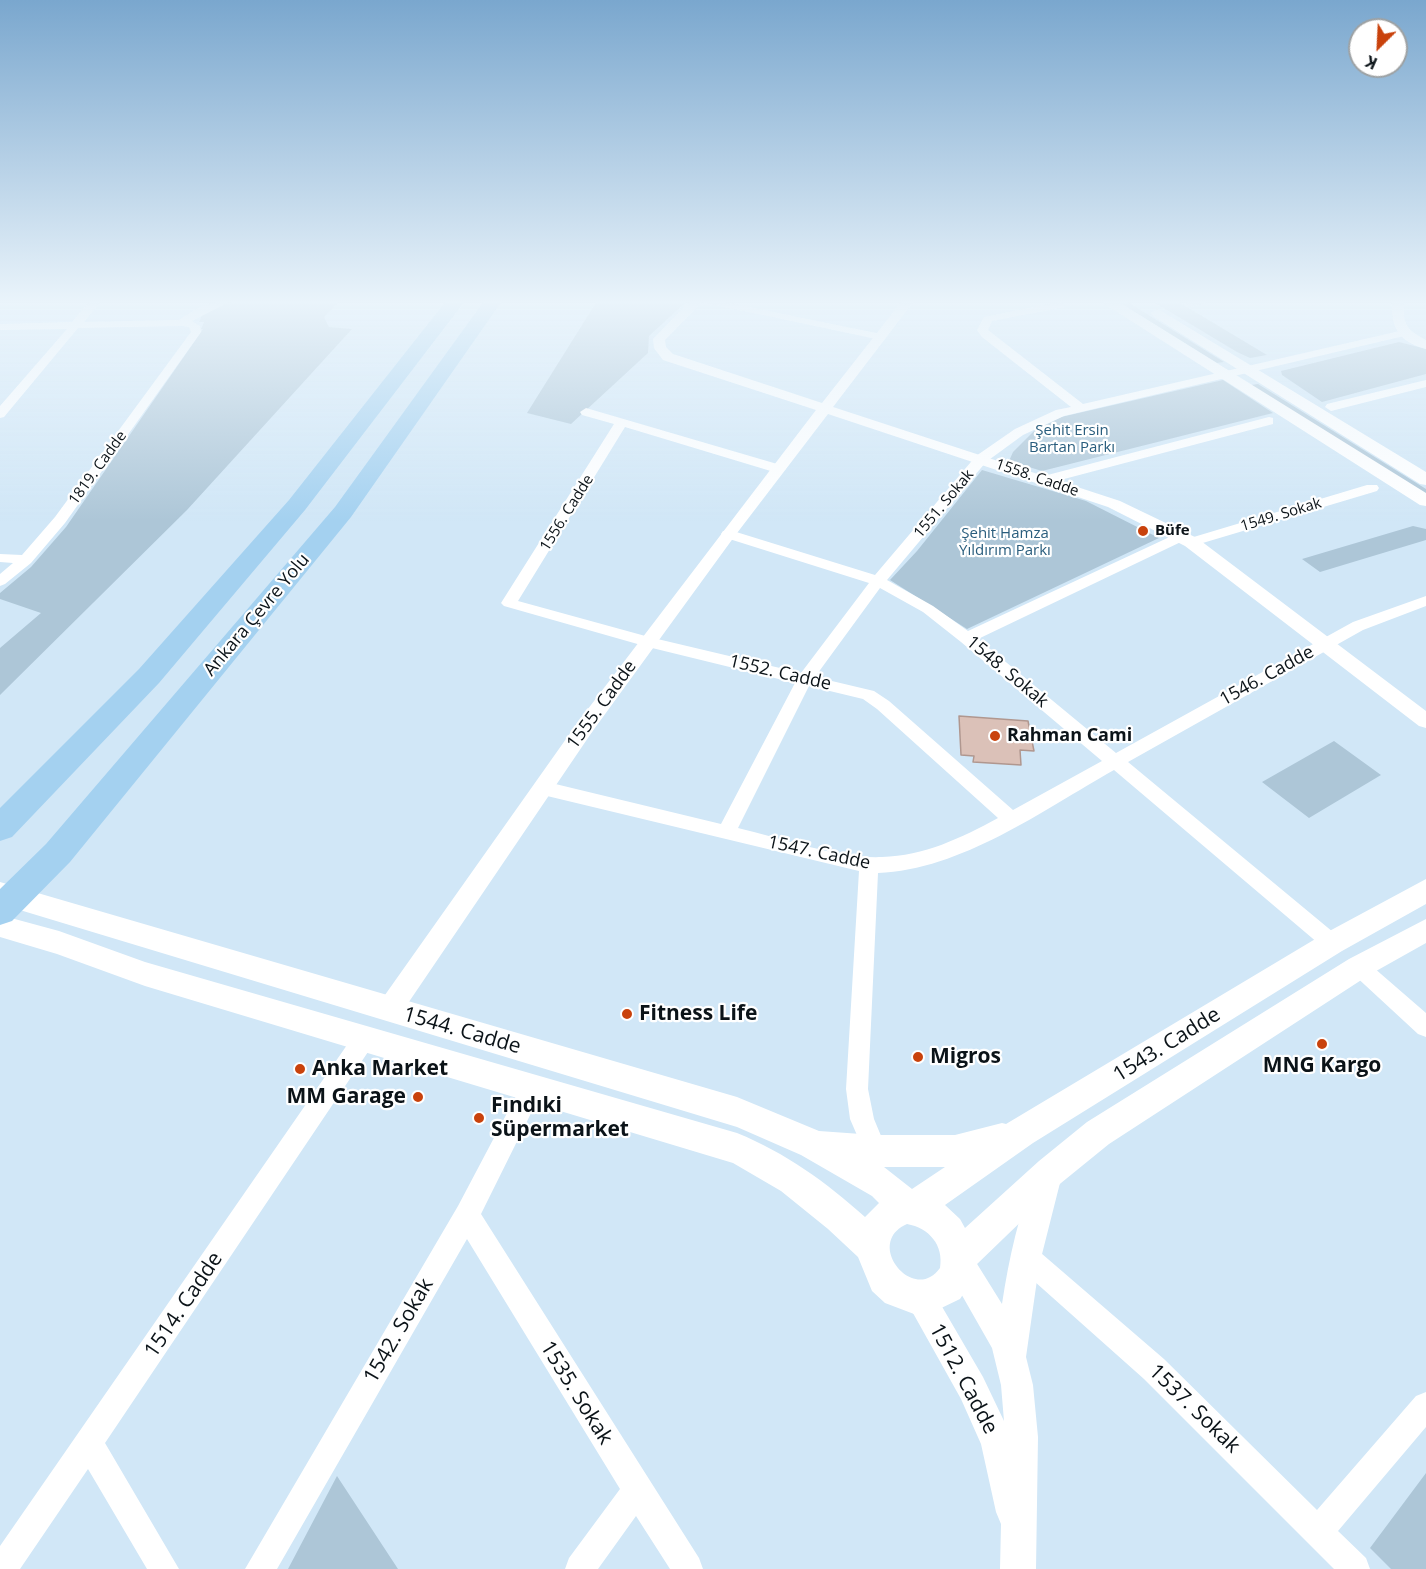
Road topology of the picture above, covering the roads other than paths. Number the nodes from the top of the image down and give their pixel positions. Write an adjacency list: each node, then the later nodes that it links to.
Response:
1 (33, 374): 16 (street)
2 (165, 374): 28 (street, 1819. Cadde)
3 (399, 374): 41 (highway)
4 (441, 374): 43 (highway, Ankara Çevre Yolu)
5 (721, 374): 13 (street, 1558. Cadde)
6 (852, 374): 13 (street, 1555. Cadde)
7 (1037, 374): 14 (street)
8 (1229, 374): 10 (street, 1551. Sokak)
9 (1257, 374): 21 (main road)
10 (1225, 375): 14 (street, 1551. Sokak); 24 (main road)
11 (1426, 383): 12 (street)
12 (1331, 407)
13 (825, 408): 19 (street, 1558. Cadde); 20 (street, 1555. Cadde)
14 (1080, 408): 19 (street, 1551. Sokak)
15 (586, 412): 18 (street)
16 (0, 414)
17 (1269, 421): 22 (street)
18 (622, 422): 20 (street); 32 (street, 1556. Cadde)
19 (981, 459): 22 (street, 1558. Cadde); 30 (street, 1551. Sokak)
20 (779, 469): 25 (street, 1555. Cadde)
21 (1423, 475)
22 (1045, 480): 26 (street, 1558. Cadde)
23 (1372, 488): 26 (street, 1549. Sokak)
24 (1426, 501)
25 (728, 534): 30 (street, 1548. Sokak); 34 (street, 1555. Cadde)
26 (1186, 539): 33 (street, 1549. Sokak); 35 (street, 1558. Cadde)
27 (0, 558): 28 (street)
28 (26, 560): 29 (street, 1819. Cadde)
29 (0, 580)
30 (878, 581): 33 (street, 1548. Sokak); 36 (street, 1551. Sokak)
31 (1426, 601): 35 (street, 1546. Cadde)
32 (509, 603): 34 (street, 1552. Cadde)
33 (967, 638): 38 (street, 1548. Sokak)
34 (648, 642): 36 (street, 1552. Cadde); 39 (street, 1555. Cadde)
35 (1324, 644): 37 (street, 1558. Cadde); 38 (street, 1546. Cadde)
36 (806, 679): 40 (street, 1552. Cadde); 42 (street, 1551. Sokak)
37 (1426, 721)
38 (1113, 762): 40 (street, 1547. Cadde); 50 (street, 1548. Sokak)
39 (543, 788): 42 (street, 1547. Cadde); 52 (street, 1555. Cadde)
40 (1011, 819): 44 (street, 1547. Cadde)
41 (5, 822)
42 (727, 831): 44 (street, 1547. Cadde)
43 (58, 853): 47 (highway, Ankara Çevre Yolu); 48 (highway)
44 (869, 866): 58 (street)
45 (1426, 890): 50 (main road, 1543. Cadde)
46 (0, 892): 52 (main road, 1544. Cadde)
47 (0, 911)
48 (0, 928): 54 (main road, 1544. Cadde)
49 (1426, 930): 51 (main road, 1543. Cadde)
50 (1332, 943): 56 (main road, 1543. Cadde)
51 (1359, 967): 53 (street); 59 (main road, 1543. Cadde)
52 (389, 1010): 57 (main road, 1544. Cadde)
53 (1426, 1027)
54 (364, 1040): 55 (main road, 1544. Cadde); 68 (street, 1514. Cadde)
55 (532, 1089): 61 (street, 1542. Sokak); 62 (main road, 1544. Cadde)
56 (1022, 1132): 58 (main road); 60 (main road, 1543. Cadde)
57 (813, 1146): 58 (main road); 60 (main road, 1544. Cadde)
58 (875, 1151): 60 (street)
59 (1050, 1172): 63 (street); 64 (main road, 1543. Cadde)
60 (910, 1208): 62 (main road); 64 (main road)
61 (466, 1215): 69 (street, 1535. Sokak); 74 (street, 1542. Sokak)
62 (872, 1247): 65 (main road)
63 (1025, 1256): 66 (street); 70 (street, 1537. Sokak)
64 (958, 1260): 65 (main road); 66 (street, 1512. Cadde)
65 (919, 1298): 71 (street, 1512. Cadde)
66 (1011, 1357): 71 (street, 1512. Cadde)
67 (1426, 1406): 70 (street)
68 (90, 1444): 72 (street, 1514. Cadde); 73 (street)
69 (637, 1490): 75 (street); 76 (street, 1535. Sokak)
70 (1318, 1532): 78 (street, 1537. Sokak)
71 (1017, 1533): 77 (street, 1512. Cadde)
72 (2, 1569)
73 (164, 1569)
74 (260, 1569)
75 (580, 1569)
76 (688, 1569)
77 (1018, 1569)
78 (1355, 1569)

